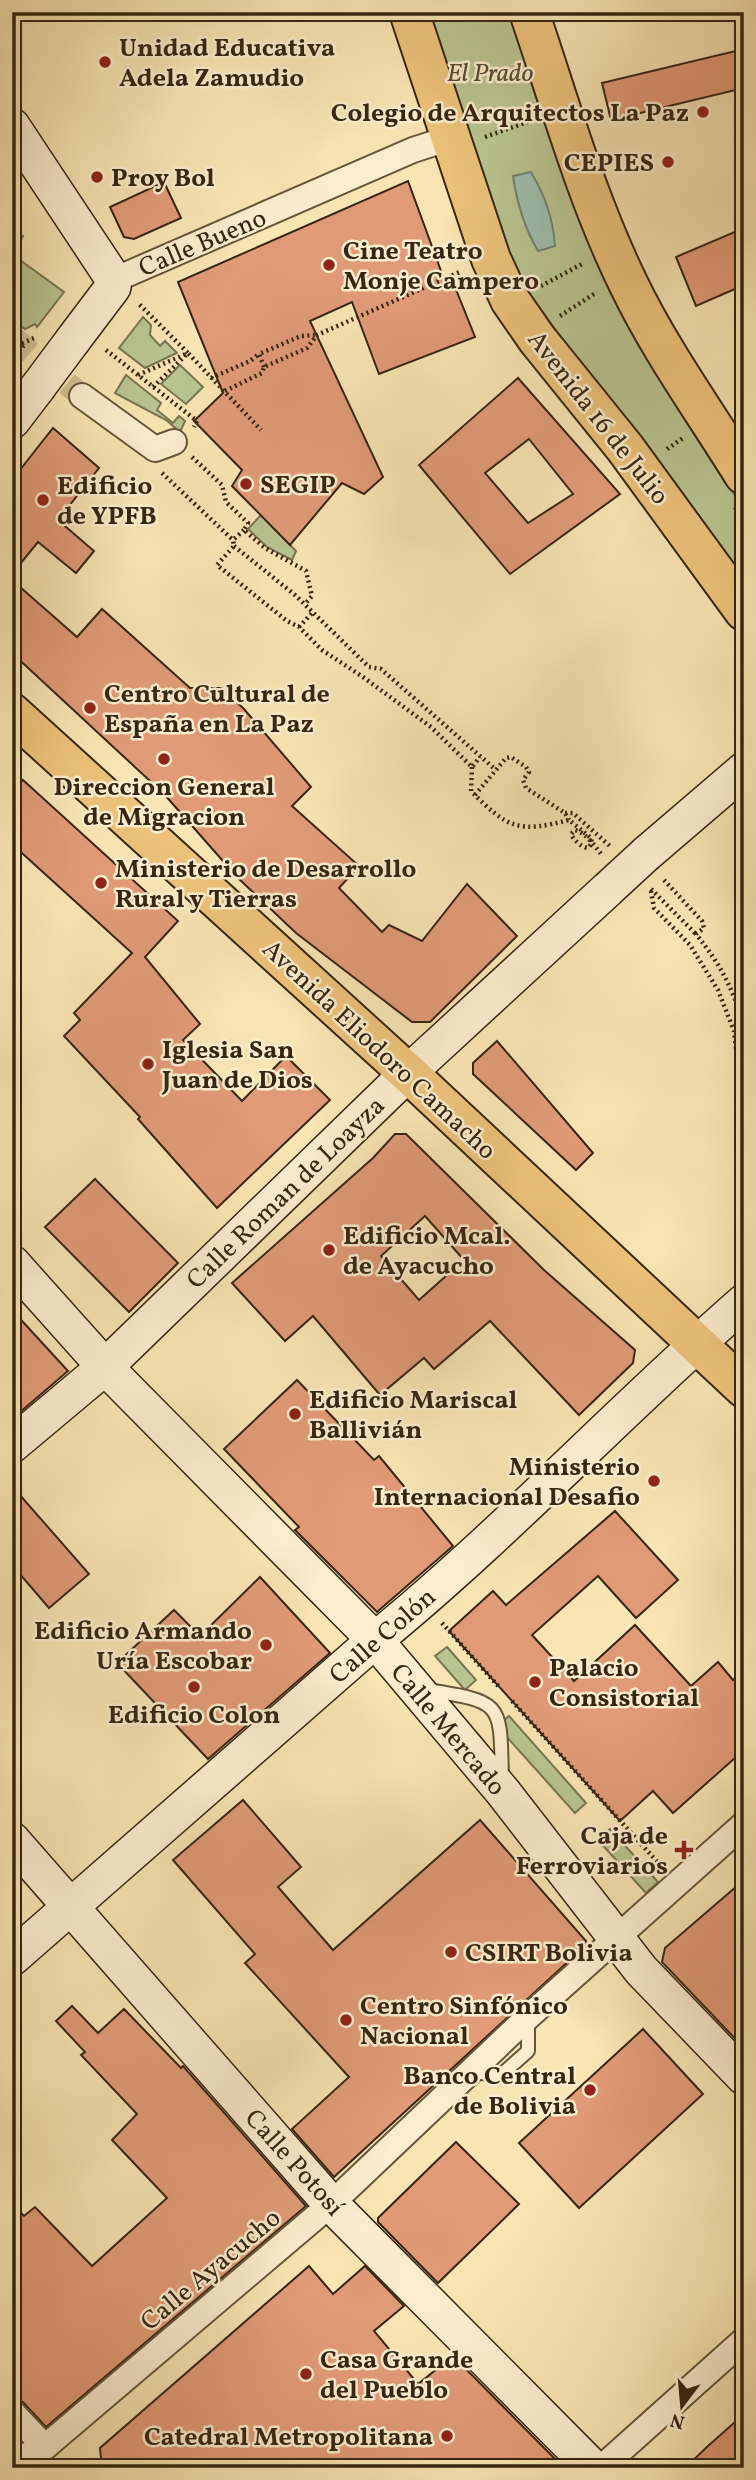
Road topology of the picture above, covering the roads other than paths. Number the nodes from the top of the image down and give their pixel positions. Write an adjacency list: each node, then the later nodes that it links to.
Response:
1 (409, 12): 4 (main road, Avenida 16 de Julio)
2 (530, 12): 9 (main road)
3 (12, 126): 5 (main road)
4 (466, 138): 5 (street, Calle Bueno); 10 (main road, Avenida 16 de Julio)
5 (107, 292): 7 (main road, Calle Bueno, bridge)
6 (82, 396): 8 (street)
7 (12, 421)
8 (174, 442)
9 (744, 475)
10 (744, 611)
11 (12, 713): 13 (main road, Avenida Eliodoro Camacho)
12 (744, 770): 13 (main road, Calle Roman de Loayza, bridge)
13 (408, 1073): 16 (main road, Avenida Eliodoro Camacho); 17 (main road, Calle Roman de Loayza)
14 (12, 1263): 17 (main road, Calle Mercado)
15 (744, 1302): 16 (main road, Calle Colón)
16 (696, 1344): 18 (main road, Avenida Eliodoro Camacho); 20 (main road, Calle Colón)
17 (106, 1367): 19 (main road, Calle Roman de Loayza); 20 (main road, Calle Mercado)
18 (744, 1388)
19 (12, 1445)
20 (375, 1640): 21 (main road, Calle Mercado); 25 (main road, Calle Colón)
21 (413, 1688): 22 (main road, Calle Mercado); 22 (lane)
22 (503, 1792): 26 (main road, Calle Mercado)
23 (744, 1824): 26 (street, Calle Ayacucho)
24 (12, 1840): 25 (main road, Calle Potosí)
25 (71, 1908): 27 (main road, Calle Colón); 29 (main road, Calle Potosí)
26 (615, 1938): 28 (main road, Calle Mercado); 29 (street, Calle Ayacucho)
27 (12, 1958)
28 (744, 2077)
29 (331, 2204): 32 (street, Calle Ayacucho); 33 (main road, Calle Potosí)
30 (744, 2340): 34 (street)
31 (12, 2412): 32 (street)
32 (35, 2459)
33 (593, 2468)
34 (601, 2468)

